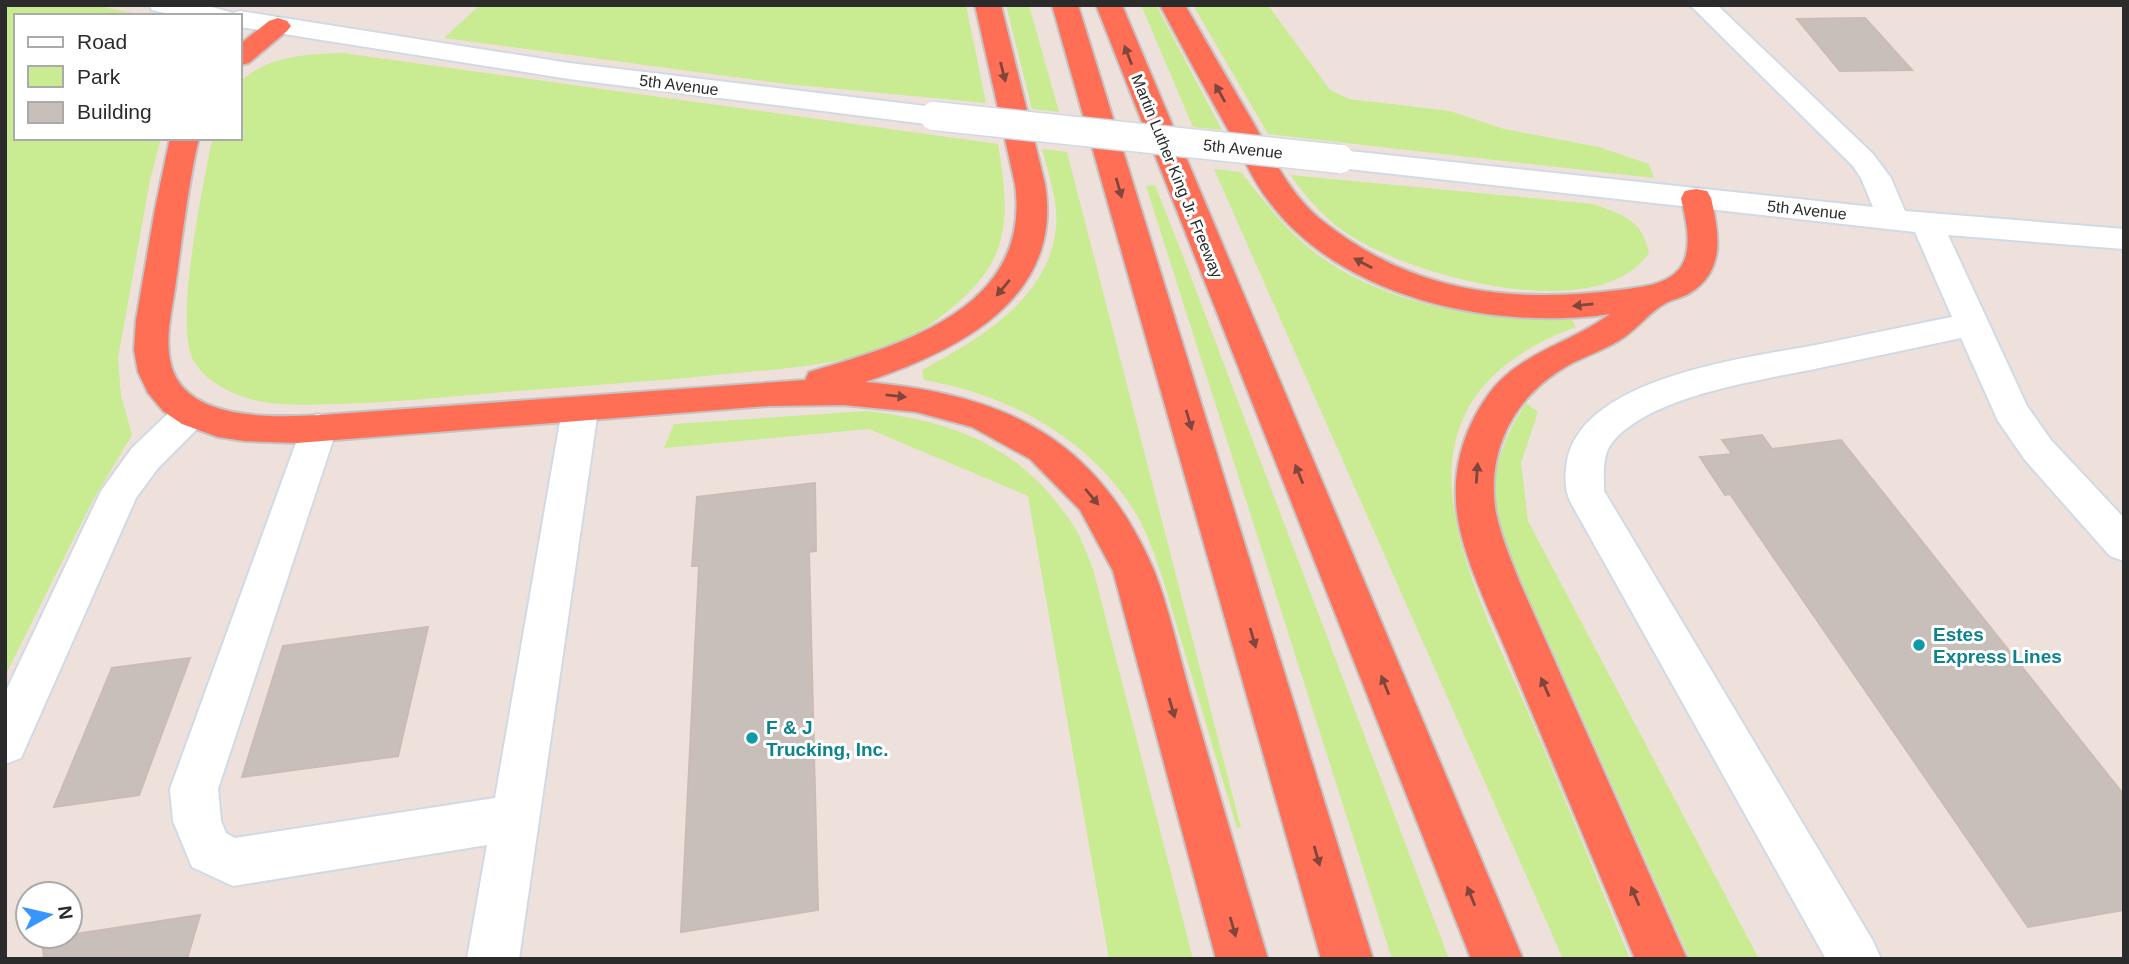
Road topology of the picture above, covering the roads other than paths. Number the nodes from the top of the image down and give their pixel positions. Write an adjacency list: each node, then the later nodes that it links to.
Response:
1 (162, 5): 7 (street)
2 (988, 5): 18 (highway, one-way to 18)
3 (1065, 5): 27 (highway, one-way to 27)
4 (1109, 5): 28 (highway, Martin Luther King Jr. Freeway, one-way to 4)
5 (1172, 5): 16 (highway, one-way to 5)
6 (1702, 5): 13 (street)
7 (211, 14)
8 (242, 19): 9 (street, 5th Avenue)
9 (278, 26): 10 (highway); 12 (street, 5th Avenue, bridge)
10 (242, 55)
11 (185, 140): 20 (highway)
12 (1696, 198): 13 (street, 5th Avenue); 16 (highway)
13 (1894, 219): 14 (street, 5th Avenue)
14 (1927, 223): 15 (street, 5th Avenue); 17 (street)
15 (2124, 239)
16 (1651, 298): 29 (highway, one-way to 16)
17 (1972, 324): 22 (street); 30 (street)
18 (779, 391): 19 (highway); 26 (highway, one-way to 26)
19 (580, 410): 21 (highway); 24 (street)
20 (191, 414): 21 (highway); 23 (street)
21 (318, 428): 24 (street)
22 (2124, 545)
23 (5, 743)
24 (515, 818): 25 (street)
25 (493, 959)
26 (1242, 959)
27 (1347, 959)
28 (1497, 959)
29 (1661, 959)
30 (1856, 959)

